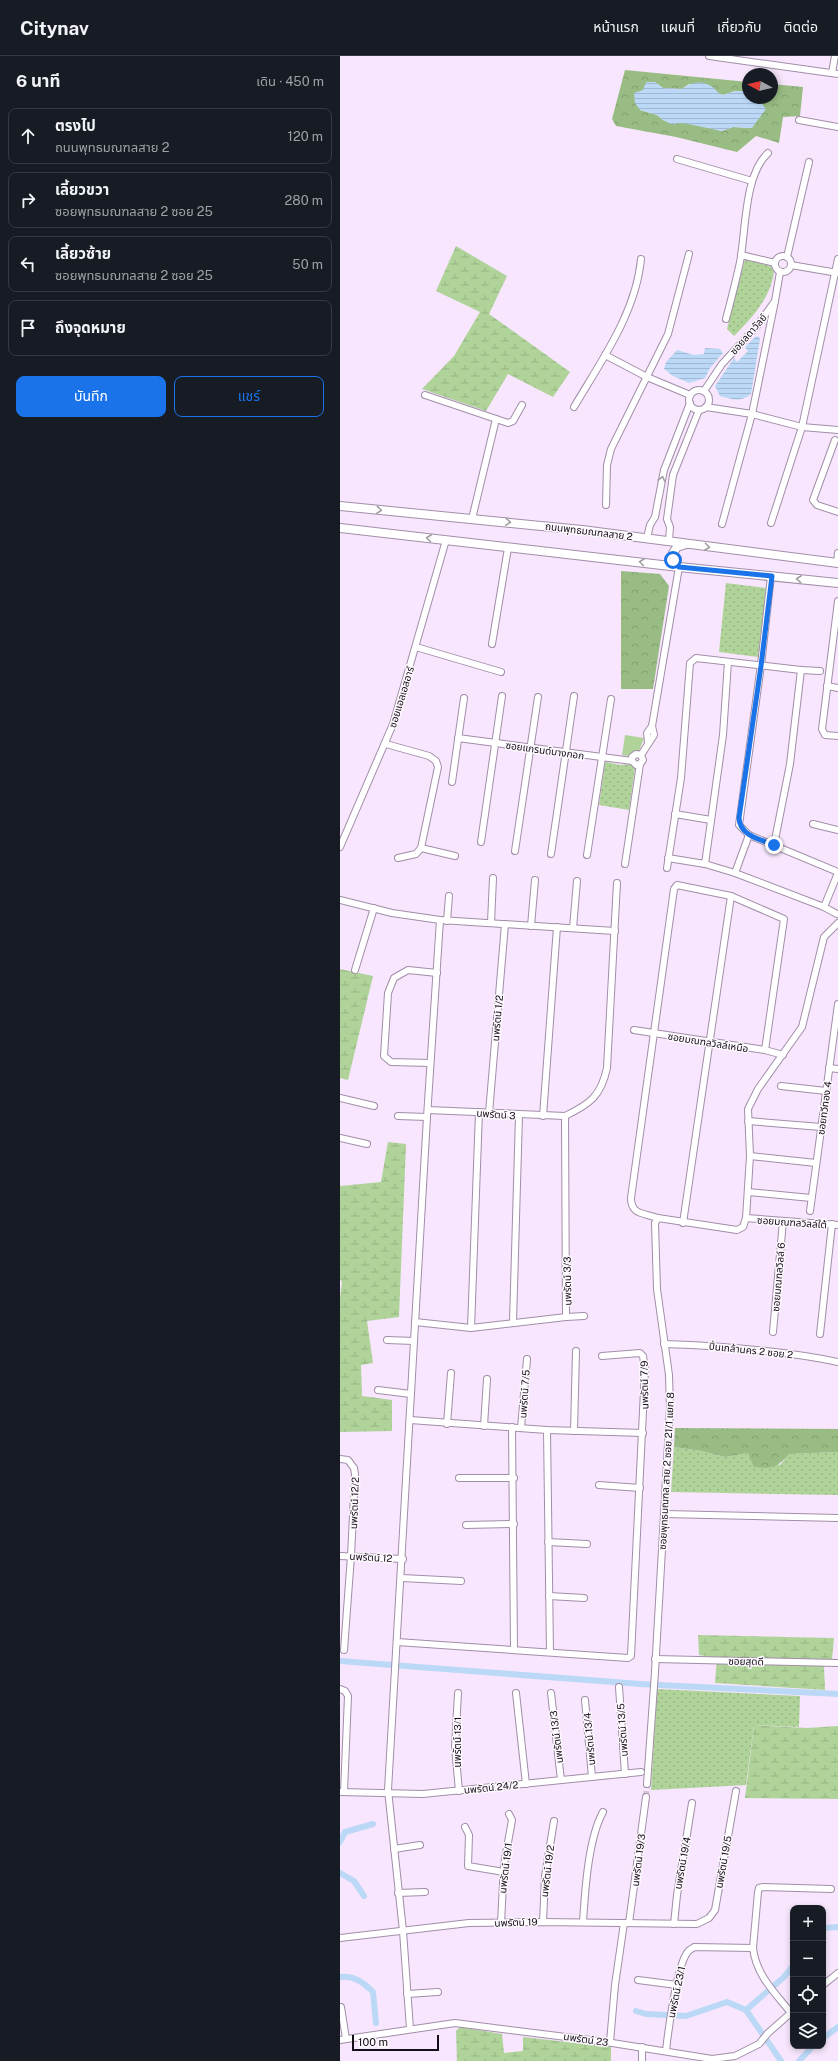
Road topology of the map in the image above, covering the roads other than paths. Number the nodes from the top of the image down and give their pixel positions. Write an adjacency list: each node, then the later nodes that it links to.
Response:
1 (710, 56): 3 (street)
2 (835, 56): 3 (street)
3 (835, 74)
4 (799, 120): 5 (street)
5 (838, 127)
6 (768, 153): 9 (street)
7 (677, 159): 9 (street)
8 (809, 162): 12 (street)
9 (752, 181): 11 (street)
10 (689, 254): 22 (street)
11 (741, 255): 15 (street); 20 (street)
12 (787, 257): 15 (street); 16 (street)
13 (640, 259): 21 (street)
14 (838, 259): 18 (street)
15 (775, 263): 17 (street)
16 (791, 265): 17 (street); 18 (street)
17 (780, 272): 19 (street, ซอยลดาวัลย์)
18 (837, 273): 33 (street)
19 (774, 301): 23 (street, ซอยลดาวัลย์); 31 (street)
20 (726, 319)
21 (605, 355): 22 (street); 29 (street)
22 (647, 377): 25 (street); 36 (street)
23 (704, 391): 25 (street); 28 (street)
24 (425, 395): 32 (street)
25 (690, 395): 26 (street)
26 (690, 403): 30 (street); 39 (street, one-way to 26)
27 (522, 405): 32 (street)
28 (706, 406): 30 (street); 31 (street)
29 (574, 407)
30 (699, 410): 40 (street)
31 (752, 414): 33 (street); 43 (street)
32 (496, 419): 41 (street)
33 (802, 427): 34 (street); 42 (street)
34 (838, 430)
35 (835, 440): 38 (street)
36 (606, 505)
37 (340, 506): 41 (main road, ถนนพุทธมณฑลสาย 2, one-way to 41)
38 (838, 512)
39 (655, 517): 40 (street); 45 (street)
40 (667, 519): 47 (street)
41 (472, 520): 45 (main road, ถนนพุทธมณฑลสาย 2, one-way to 45)
42 (771, 523)
43 (722, 524)
44 (340, 528): 46 (main road, one-way to 44)
45 (647, 538): 47 (main road, ถนนพุทธมณฑลสาย 2)
46 (446, 540): 49 (main road); 58 (street, ซอยแอลเอสอาร์)
47 (669, 542): 48 (main road, ถนนพุทธมณฑลสาย 2)
48 (687, 544): 51 (main road, ถนนพุทธมณฑลสาย 2, one-way to 51); 52 (main road)
49 (508, 548): 52 (main road, one-way to 49); 57 (street)
50 (838, 553): 51 (street)
51 (837, 563)
52 (679, 567): 53 (main road); 77 (street)
53 (772, 576): 54 (main road, one-way to 53); 60 (street)
54 (838, 583)
55 (838, 601): 56 (street)
56 (836, 638): 64 (street)
57 (492, 644)
58 (416, 647): 63 (street); 74 (street, ซอยแอลเอสอาร์)
59 (728, 662): 60 (street); 82 (street); 83 (street)
60 (761, 666): 61 (street); 86 (street)
61 (801, 670): 62 (street); 88 (street)
62 (820, 671)
63 (501, 672)
64 (827, 686): 65 (street); 71 (street)
65 (838, 688)
66 (502, 696): 73 (street)
67 (574, 696): 76 (street)
68 (538, 697): 75 (street)
69 (464, 698): 72 (street)
70 (612, 699): 78 (street)
71 (838, 736)
72 (458, 738): 73 (street, ซอยแกรนด์บางกอก); 81 (street)
73 (495, 743): 75 (street, ซอยแกรนด์บางกอก); 87 (street)
74 (386, 744): 89 (street, ซอยแอลเอสอาร์); 90 (street)
75 (530, 748): 76 (street, ซอยแกรนด์บางกอก); 91 (street)
76 (566, 752): 78 (street, ซอยแกรนด์บางกอก); 92 (street)
77 (640, 755): 79 (street); 80 (street)
78 (602, 757): 79 (street, ซอยแกรนด์บางกอก); 93 (street)
79 (632, 762): 80 (street, ซอยแกรนด์บางกอก)
80 (640, 764): 97 (street)
81 (452, 782)
82 (675, 814): 83 (street); 96 (street)
83 (711, 820): 98 (street)
84 (813, 824): 85 (street)
85 (838, 830)
86 (749, 835): 88 (street); 100 (street)
87 (481, 842)
88 (774, 845): 101 (street)
89 (340, 847)
90 (421, 848): 94 (street); 95 (street)
91 (515, 851)
92 (551, 854)
93 (587, 855)
94 (455, 856)
95 (398, 858)
96 (668, 858): 98 (street); 99 (street)
97 (625, 864)
98 (705, 864): 100 (street)
99 (667, 868)
100 (735, 873): 109 (street)
101 (838, 873): 109 (street)
102 (493, 878): 114 (street)
103 (535, 880): 117 (street)
104 (577, 881): 119 (street)
105 (617, 883): 120 (street)
106 (449, 896): 113 (street)
107 (731, 896): 125 (street); 126 (street); 127 (street)
108 (340, 900): 110 (street)
109 (824, 907): 111 (street)
110 (374, 908): 112 (street); 121 (street)
111 (837, 914)
112 (440, 920): 113 (street); 122 (street)
113 (447, 920): 114 (street)
114 (491, 923): 116 (street)
115 (838, 923): 128 (street)
116 (505, 924): 117 (street); 138 (street, นพรัตน์ 1/2)
117 (531, 926): 118 (street)
118 (557, 927): 119 (street); 141 (street)
119 (574, 928): 120 (street)
120 (615, 931): 142 (street)
121 (355, 970)
122 (437, 973): 129 (street); 129 (street)
123 (838, 1004): 130 (street, ซอยทวีทอง 4)
124 (634, 1030): 125 (street, ซอยมณฑลวิลล์เหนือ)
125 (654, 1033): 126 (street, ซอยมณฑลวิลล์เหนือ); 153 (street)
126 (710, 1042): 127 (street, ซอยมณฑลวิลล์เหนือ); 156 (street)
127 (765, 1050): 128 (street, ซอยมณฑลวิลล์เหนือ)
128 (783, 1055): 144 (street)
129 (430, 1063): 136 (street)
130 (829, 1068): 131 (street); 133 (street, ซอยทวีทอง 4)
131 (838, 1069)
132 (781, 1086): 133 (street)
133 (826, 1091): 145 (street, ซอยทวีทอง 4)
134 (340, 1098): 135 (street)
135 (374, 1106)
136 (428, 1110): 137 (street, นพรัตน์ 3); 143 (street)
137 (479, 1112): 138 (street, นพรัตน์ 3); 162 (street)
138 (489, 1113): 139 (street, นพรัตน์ 3)
139 (519, 1115): 141 (street, นพรัตน์ 3); 161 (street)
140 (398, 1116): 143 (street)
141 (543, 1116): 142 (street, นพรัตน์ 3)
142 (564, 1116): 159 (street, นพรัตน์ 3/3)
143 (427, 1117): 160 (street)
144 (748, 1121): 145 (street); 148 (street)
145 (821, 1127): 149 (street, ซอยทวีทอง 4)
146 (340, 1138): 147 (street)
147 (367, 1144)
148 (750, 1156): 149 (street); 150 (street)
149 (816, 1163): 151 (street, ซอยทวีทอง 4)
150 (748, 1192): 151 (street); 154 (street)
151 (811, 1198): 152 (street, ซอยทวีทอง 4)
152 (810, 1211)
153 (658, 1218): 156 (street); 167 (street, ซอยพุทธมณฑล สาย 2 ซอย 21/1 แยก 8)
154 (746, 1218): 155 (street, ซอยมณฑลวิลล์ใต้); 156 (street)
155 (783, 1221): 157 (street, ซอยมณฑลวิลล์ใต้); 163 (street, ซอยมณฑลวิลล์ 6)
156 (683, 1223)
157 (835, 1225): 164 (street)
158 (584, 1316): 159 (street)
159 (566, 1317): 161 (street, นพรัตน์ 3/3)
160 (415, 1322): 162 (street, นพรัตน์ 3/3); 166 (street)
161 (513, 1322): 162 (street, นพรัตน์ 3/3)
162 (470, 1328)
163 (773, 1332)
164 (820, 1334)
165 (388, 1340): 166 (street)
166 (414, 1341): 175 (street)
167 (664, 1344): 171 (street, ปิ่นเกล้านคร 2 ซอย 2); 189 (street, ซอยพุทธมณฑล สาย 2 ซอย 21/1 แยก 8)
168 (576, 1351): 182 (street)
169 (602, 1356): 183 (street, นพรัตน์ 7/9)
170 (526, 1359): 180 (street, นพรัตน์ 7/5)
171 (838, 1362)
172 (451, 1373): 177 (street)
173 (487, 1379): 178 (street)
174 (378, 1390): 175 (street)
175 (411, 1394): 176 (street)
176 (410, 1420): 177 (street); 197 (street)
177 (447, 1424): 178 (street)
178 (484, 1426): 179 (street)
179 (512, 1427): 180 (street); 186 (street)
180 (521, 1428): 181 (street)
181 (547, 1430): 182 (street); 193 (street)
182 (574, 1431): 183 (street)
183 (643, 1433): 188 (street)
184 (340, 1459): 196 (street, นพรัตน์ 12/2)
185 (459, 1478): 186 (street)
186 (514, 1478): 191 (street)
187 (599, 1485): 188 (street)
188 (640, 1488): 206 (street)
189 (664, 1514): 190 (street); 207 (street, ซอยพุทธมณฑล สาย 2 ซอย 21/1 แยก 8)
190 (838, 1518)
191 (514, 1524): 192 (street); 204 (street)
192 (466, 1525)
193 (548, 1542): 194 (street); 200 (street)
194 (587, 1544)
195 (340, 1556): 196 (street, นพรัตน์ 12)
196 (352, 1556): 197 (street, นพรัตน์ 12); 202 (street)
197 (402, 1559): 198 (street)
198 (402, 1578): 199 (street); 203 (street)
199 (461, 1581)
200 (549, 1596): 201 (street); 206 (street)
201 (584, 1598)
202 (343, 1634): 205 (street)
203 (397, 1642): 204 (street); 224 (street)
204 (514, 1649): 206 (street)
205 (344, 1650)
206 (550, 1652)
207 (655, 1659): 208 (street, ซอยสุดดี); 220 (street, ซอยพุทธมณฑล สาย 2 ซอย 21/1 แยก 8)
208 (838, 1664)
209 (619, 1687): 216 (street, นพรัตน์ 13/5)
210 (340, 1689): 223 (street)
211 (458, 1693): 221 (street, นพรัตน์ 13/1)
212 (516, 1693): 219 (street)
213 (551, 1693): 218 (street, นพรัตน์ 13/3)
214 (585, 1700): 217 (street, นพรัตน์ 13/4)
215 (641, 1772): 216 (street, นพรัตน์ 24/2)
216 (625, 1774): 217 (street, นพรัตน์ 24/2)
217 (592, 1777): 218 (street, นพรัตน์ 24/2)
218 (561, 1780): 219 (street, นพรัตน์ 24/2)
219 (526, 1784): 221 (street, นพรัตน์ 24/2)
220 (647, 1784)
221 (459, 1791): 224 (street, นพรัตน์ 24/2)
222 (736, 1791): 242 (street, นพรัตน์ 19/5)
223 (342, 1792): 224 (street, นพรัตน์ 24/2)
224 (389, 1793): 232 (street)
225 (646, 1796): 240 (street, นพรัตน์ 19/3)
226 (692, 1803): 241 (street, นพรัตน์ 19/4)
227 (603, 1812): 238 (street)
228 (509, 1814): 233 (street, นพรัตน์ 19/1)
229 (554, 1821): 237 (street, นพรัตน์ 19/2)
230 (465, 1827): 233 (street)
231 (420, 1845): 232 (street)
232 (394, 1849): 236 (street)
233 (504, 1872): 239 (street, นพรัตน์ 19/1)
234 (831, 1889): 245 (street)
235 (425, 1892): 236 (street)
236 (398, 1893): 243 (street)
237 (542, 1922): 238 (street, นพรัตน์ 19); 239 (street, นพรัตน์ 19)
238 (583, 1922): 240 (street, นพรัตน์ 19)
239 (500, 1923): 243 (street, นพรัตน์ 19)
240 (627, 1923): 241 (street, นพรัตน์ 19); 257 (street, นพรัตน์ 19/3)
241 (674, 1924): 242 (street, นพรัตน์ 19)
242 (697, 1924)
243 (403, 1931): 244 (street, นพรัตน์ 19); 251 (street)
244 (340, 1938)
245 (753, 1948): 249 (street, นพรัตน์ 23/1); 253 (street)
246 (838, 1973): 248 (street)
247 (638, 1980): 249 (street)
248 (826, 1983)
249 (677, 1985): 259 (street, นพรัตน์ 23/1)
250 (438, 1992): 251 (street)
251 (407, 1994): 255 (street)
252 (341, 2007): 256 (street)
253 (790, 2010)
254 (791, 2013): 260 (street, นพรัตน์ 23)
255 (410, 2029): 256 (street, นพรัตน์ 23); 257 (street, นพรัตน์ 23)
256 (343, 2040)
257 (610, 2042): 258 (street, นพรัตน์ 23)
258 (642, 2047): 259 (street, นพรัตน์ 23); 262 (street)
259 (666, 2051): 261 (street, นพรัตน์ 23)
260 (739, 2054): 261 (street, นพรัตน์ 23); 263 (street)
261 (684, 2058)
262 (642, 2061)
263 (741, 2061)

